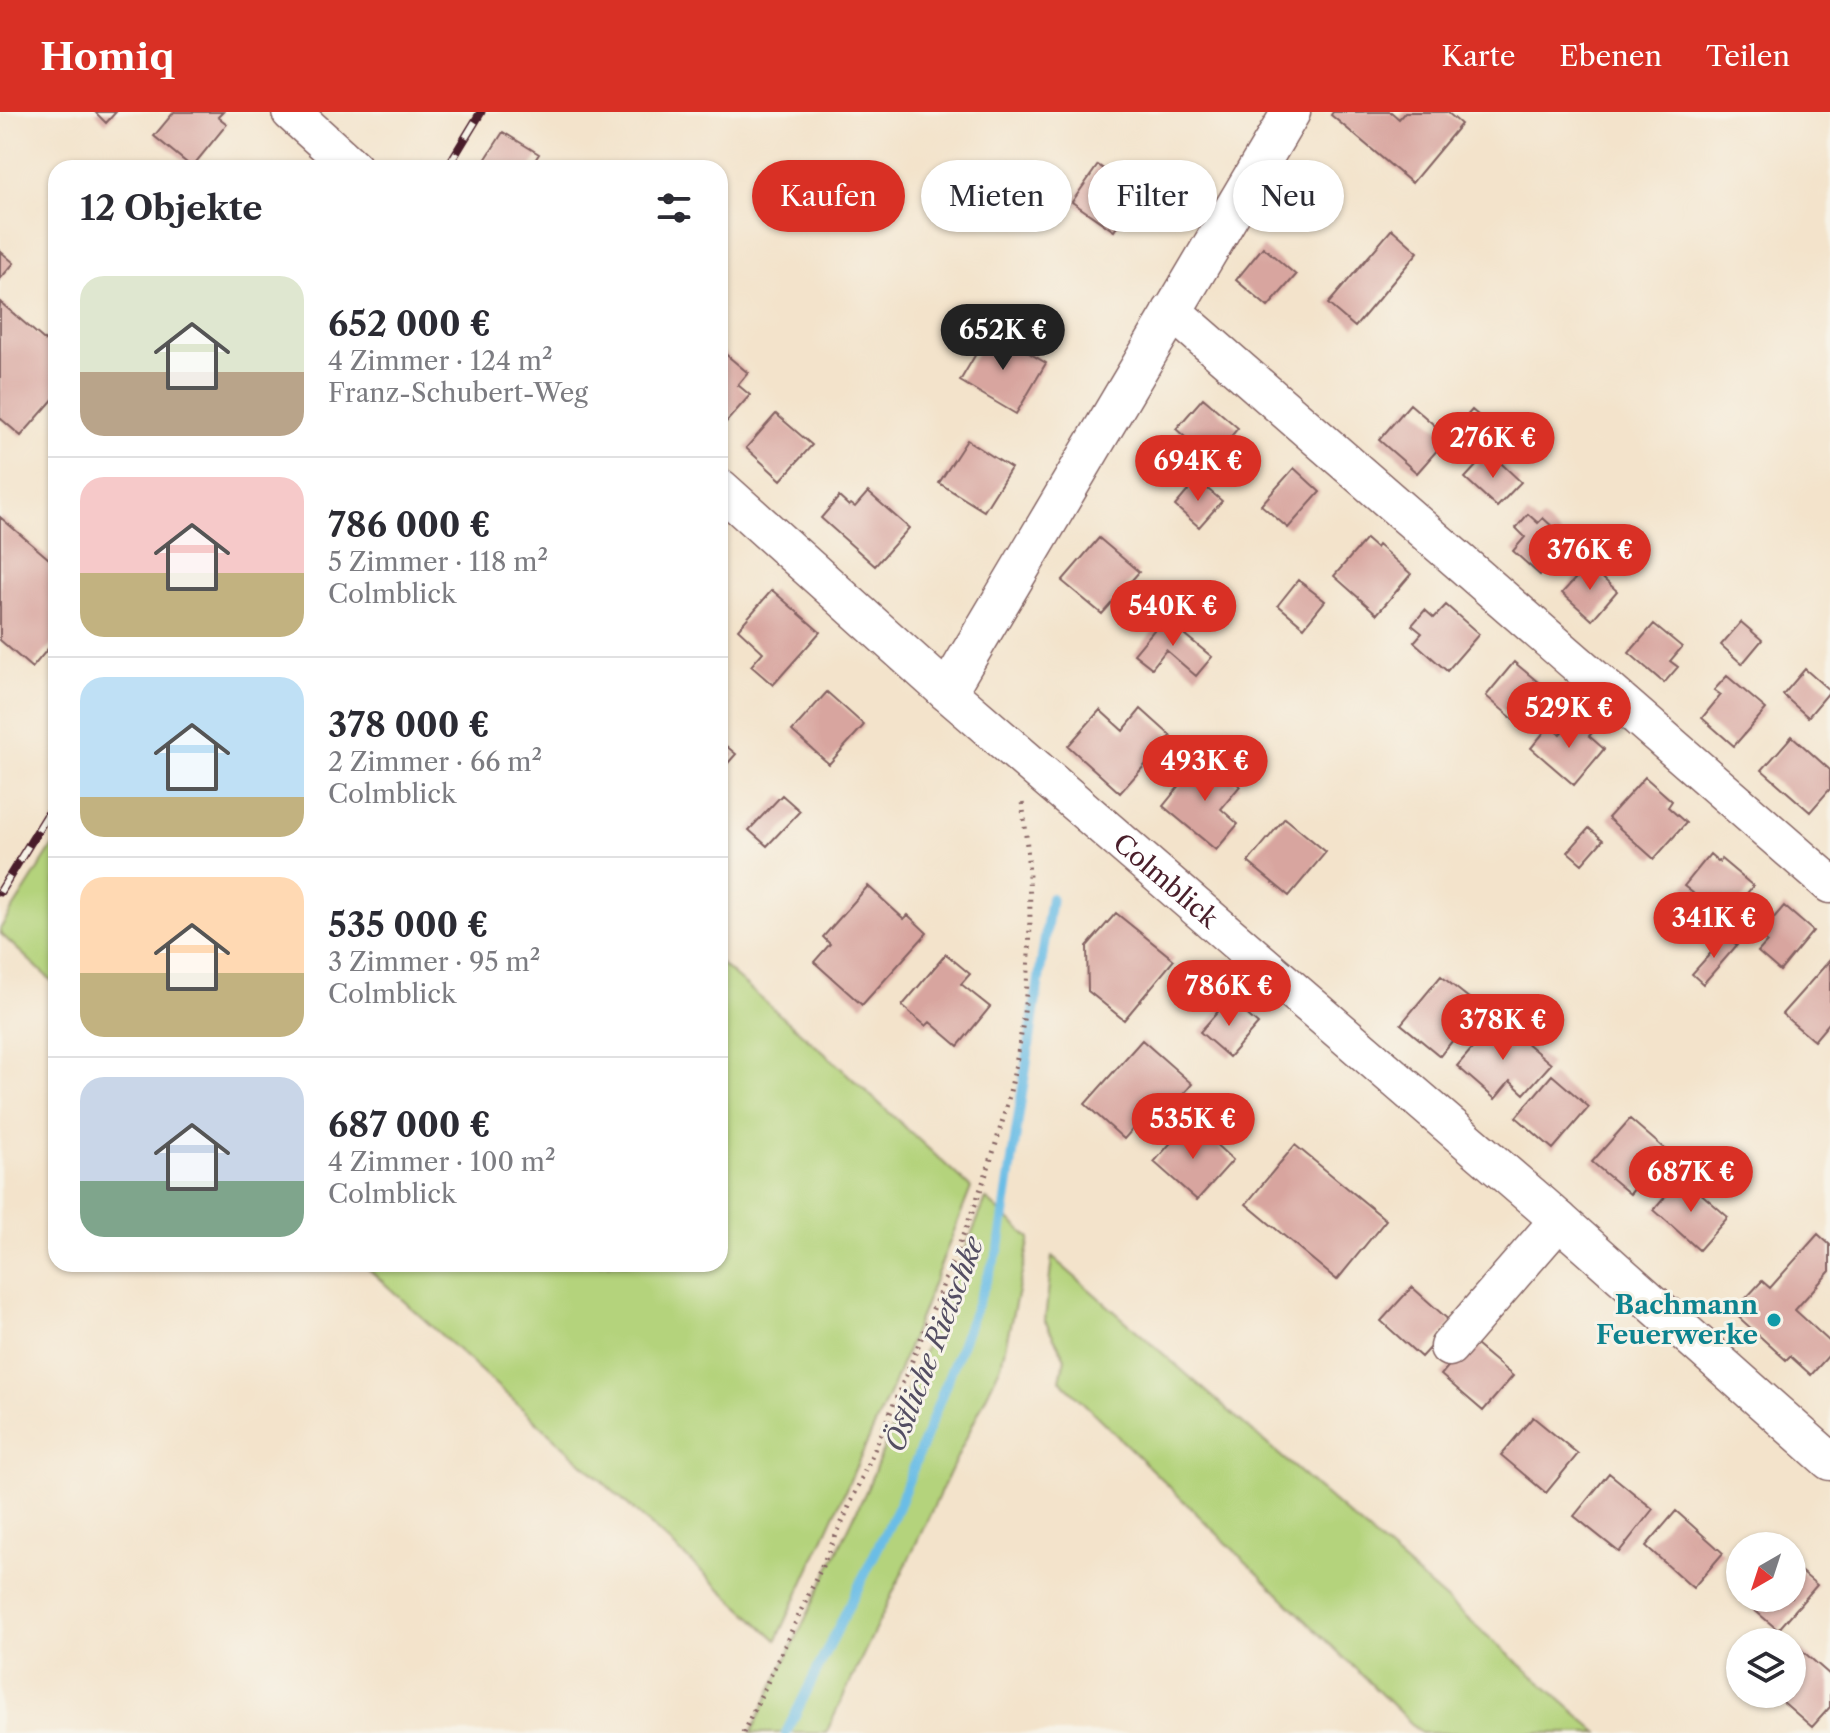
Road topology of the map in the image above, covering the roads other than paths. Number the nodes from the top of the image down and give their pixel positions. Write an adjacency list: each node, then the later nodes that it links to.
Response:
1 (291, 112): 3 (street)
2 (1291, 112): 4 (street)
3 (344, 160)
4 (1172, 311): 6 (street); 7 (street)
5 (728, 495): 6 (street, Colmblick)
6 (947, 692): 8 (street, Colmblick)
7 (1830, 884)
8 (1559, 1220): 9 (street); 10 (street, Colmblick)
9 (1449, 1347)
10 (1830, 1461)

